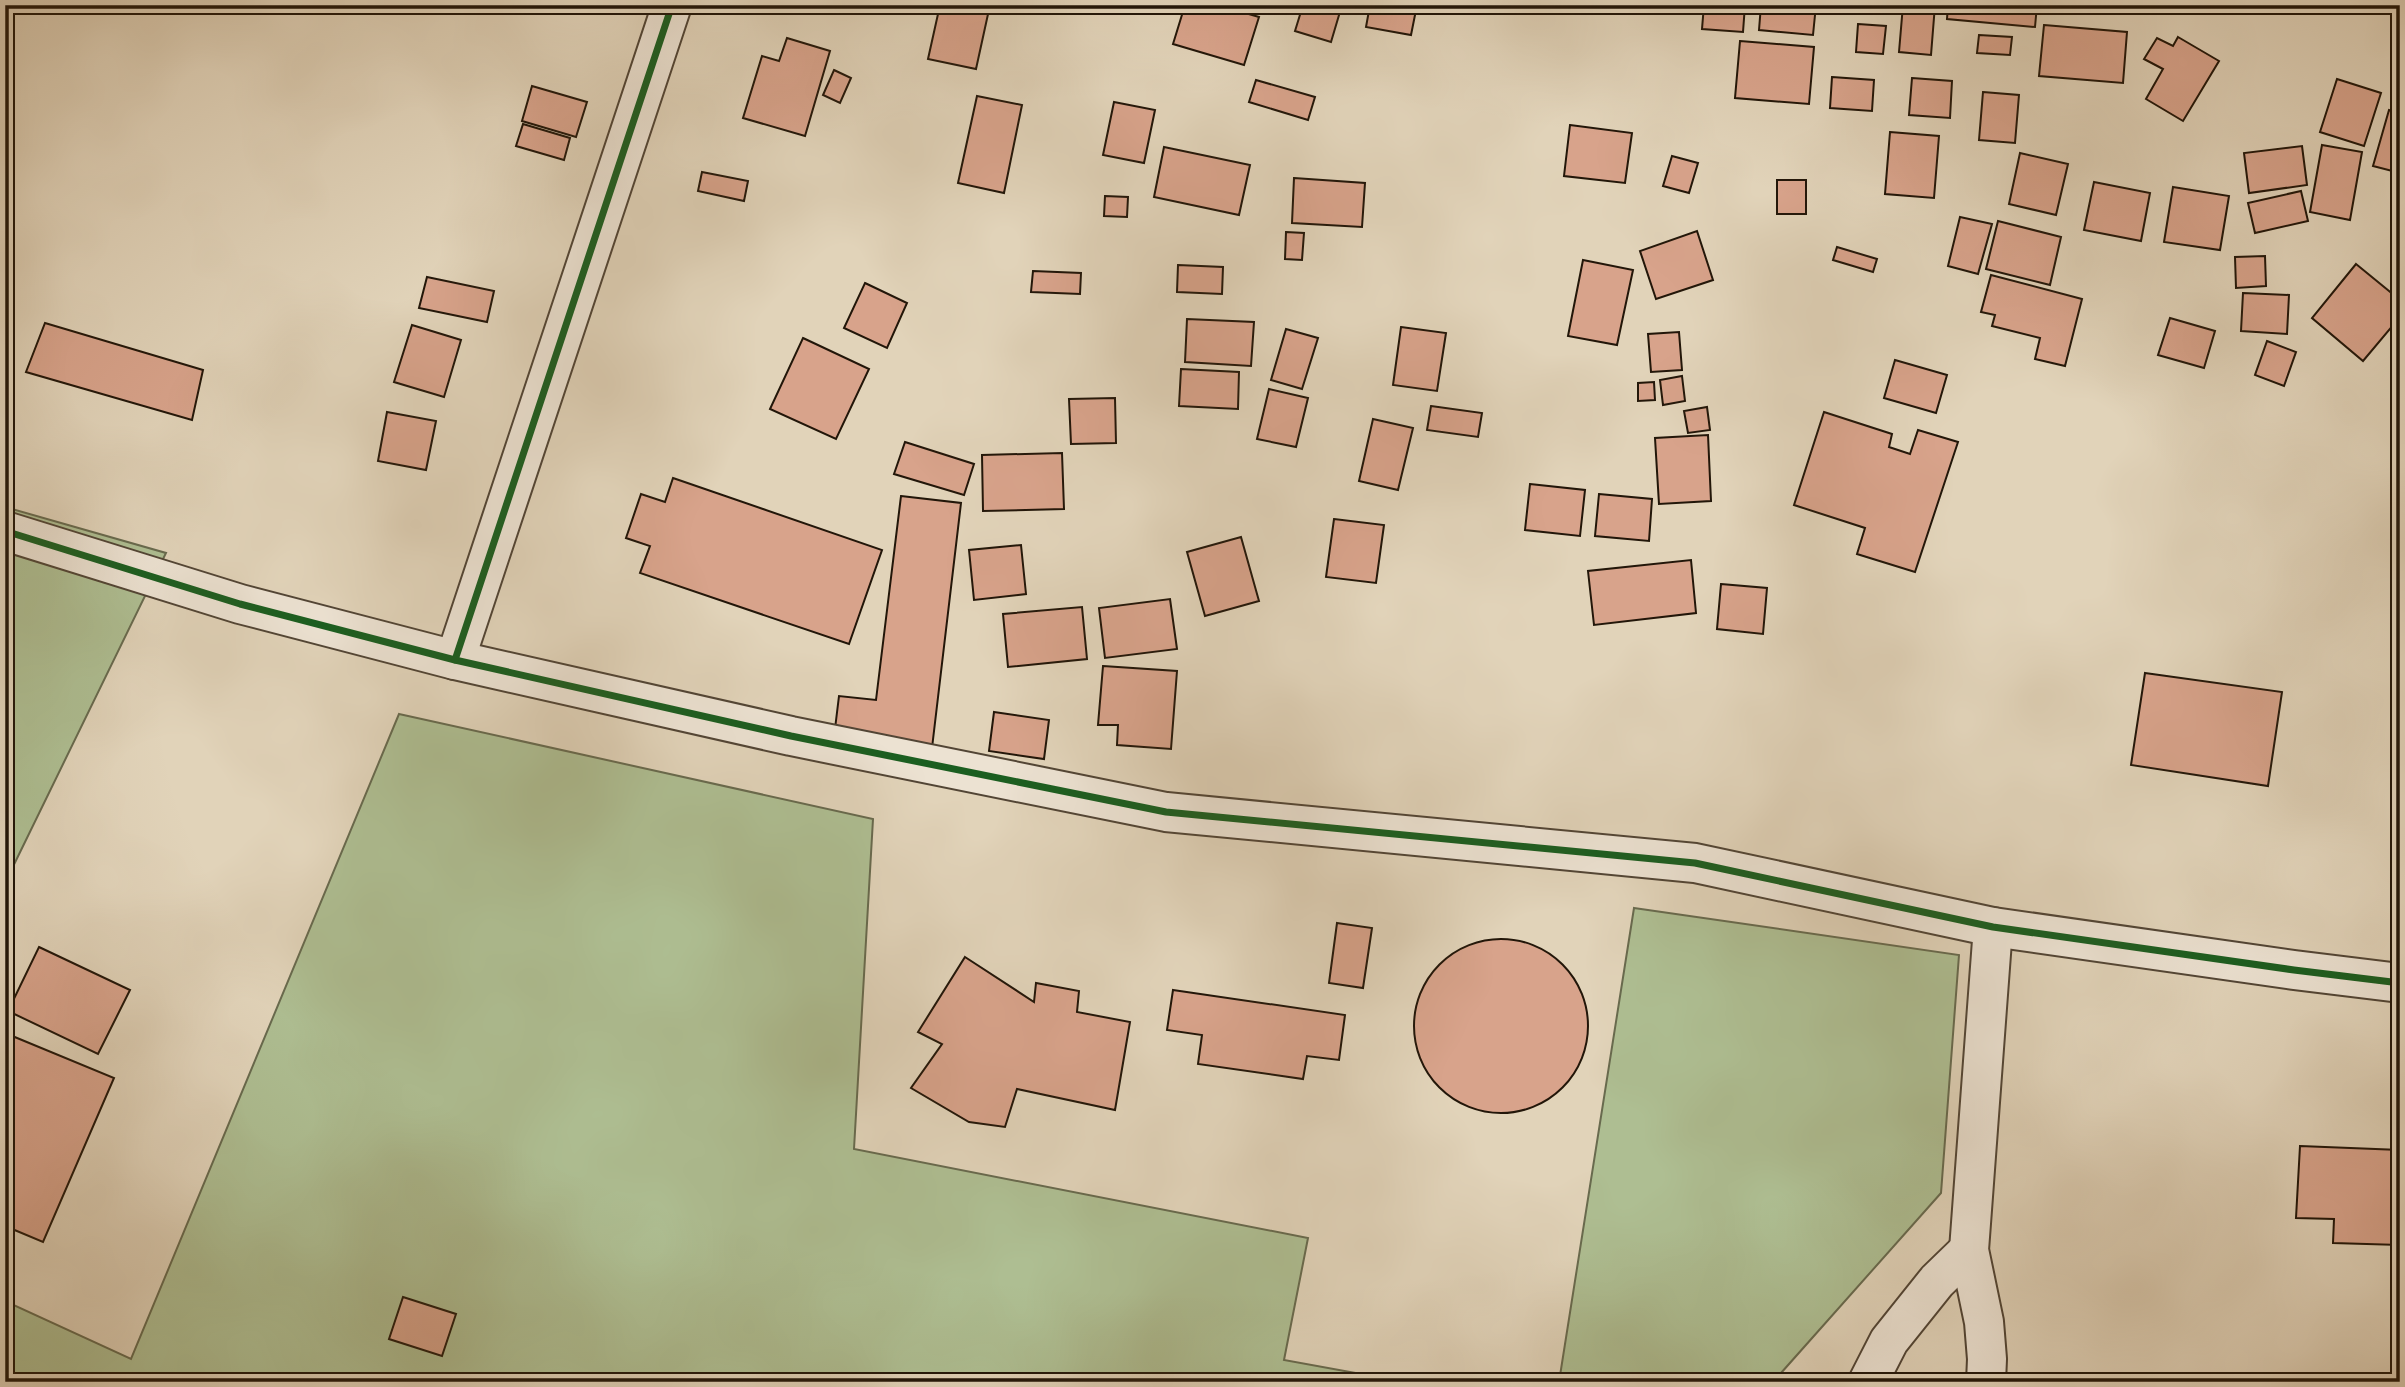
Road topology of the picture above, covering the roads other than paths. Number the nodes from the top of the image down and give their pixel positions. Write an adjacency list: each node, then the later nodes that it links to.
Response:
1 (671, 5): 3 (street)
2 (5, 531): 3 (street)
3 (455, 660): 4 (street)
4 (1993, 927): 5 (street); 6 (street)
5 (2400, 983)
6 (1969, 1250): 7 (street); 8 (street)
7 (1868, 1382)
8 (1986, 1382)

